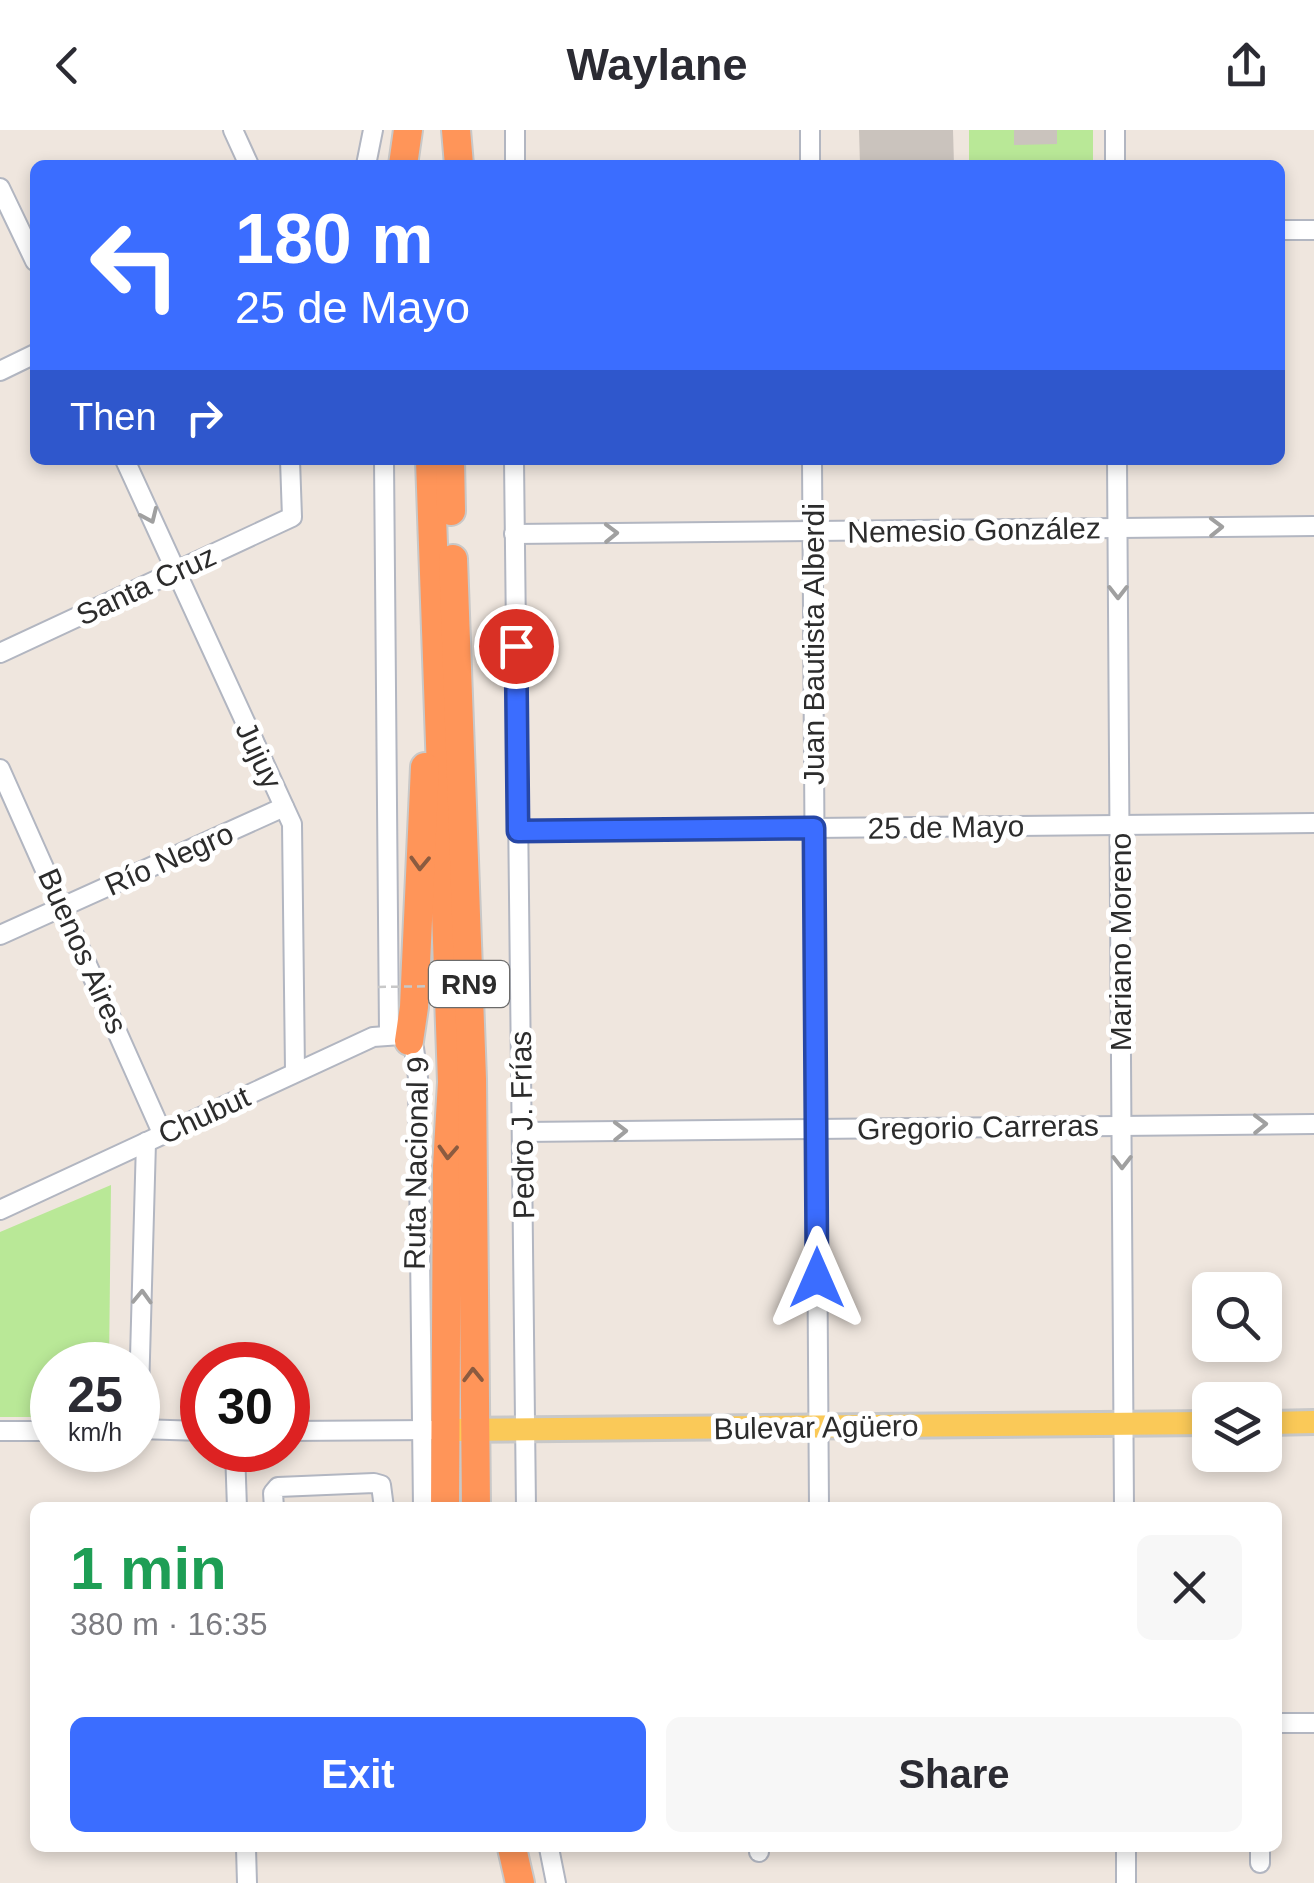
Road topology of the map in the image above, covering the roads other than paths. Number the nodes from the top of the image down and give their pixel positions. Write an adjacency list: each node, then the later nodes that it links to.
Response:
1 (233, 130): 10 (street)
2 (374, 130): 11 (street)
3 (408, 130): 12 (highway)
4 (420, 130): 13 (highway)
5 (441, 130): 14 (highway)
6 (456, 130): 15 (highway)
7 (515, 130): 16 (street)
8 (810, 130): 17 (street)
9 (1115, 130): 18 (street)
10 (247, 160)
11 (367, 160)
12 (404, 160)
13 (420, 160)
14 (441, 160)
15 (459, 160)
16 (515, 160)
17 (810, 160)
18 (1115, 160)
19 (0, 188): 22 (street)
20 (1285, 230): 21 (street)
21 (1314, 230)
22 (30, 251)
23 (30, 356): 24 (street)
24 (0, 370)
25 (127, 465): 37 (street, Jujuy, one-way to 37)
26 (290, 465): 37 (street, Santa Cruz)
27 (384, 465): 48 (street)
28 (430, 465): 38 (highway, Ruta Nacional 9 / RN9)
29 (450, 465): 63 (highway, Ruta Nacional 9 / RN9, one-way to 29)
30 (514, 465): 36 (street, Pedro J. Frías)
31 (812, 465): 35 (street, Juan Bautista Alberdi)
32 (1117, 465): 34 (street, Mariano Moreno)
33 (1314, 526): 34 (street, Nemesio González, one-way to 33)
34 (1118, 528): 35 (street, Nemesio González); 43 (street, Mariano Moreno, one-way to 43)
35 (812, 531): 36 (street, Nemesio González, one-way to 35); 44 (street, Juan Bautista Alberdi)
36 (514, 534): 45 (street, Pedro J. Frías)
37 (174, 572): 39 (street, Santa Cruz); 41 (street, Jujuy)
38 (436, 626): 48 (highway, one-way to 48); 62 (highway, Ruta Nacional 9 / RN9, one-way to 62)
39 (0, 653)
40 (0, 768): 46 (street, Buenos Aires)
41 (284, 807): 46 (street, Río Negro); 49 (street, Jujuy)
42 (1314, 823): 43 (street, 25 de Mayo)
43 (1120, 825): 44 (street, 25 de Mayo); 51 (street, Mariano Moreno)
44 (814, 828): 45 (street, 25 de Mayo); 52 (street, Juan Bautista Alberdi)
45 (518, 831): 53 (street, Pedro J. Frías)
46 (64, 906): 47 (street, Río Negro); 54 (street, Buenos Aires)
47 (0, 935)
48 (399, 1037): 49 (street, Chubut); 62 (street)
49 (295, 1072): 54 (street, Chubut)
50 (1314, 1124): 51 (street, Gregorio Carreras, one-way to 50)
51 (1122, 1126): 52 (street, Gregorio Carreras); 60 (street, Mariano Moreno, one-way to 60)
52 (816, 1129): 53 (street, Gregorio Carreras, one-way to 52); 61 (street, Juan Bautista Alberdi)
53 (523, 1132): 64 (street, Pedro J. Frías)
54 (155, 1138): 55 (street, Chubut); 56 (street, one-way to 54)
55 (0, 1210)
56 (143, 1342)
57 (1314, 1422): 59 (main road)
58 (1192, 1423): 60 (main road, Bulevar Agüero)
59 (1282, 1423)
60 (1123, 1424): 61 (main road, Bulevar Agüero); 77 (street, Mariano Moreno)
61 (818, 1427): 64 (main road, Bulevar Agüero); 76 (street, Juan Bautista Alberdi)
62 (434, 1430): 63 (main road, Bulevar Agüero); 66 (street); 72 (street); 73 (highway, Ruta Nacional 9 / RN9)
63 (474, 1430): 64 (main road, Bulevar Agüero); 74 (highway, Ruta Nacional 9 / RN9)
64 (524, 1430): 75 (street, Pedro J. Frías)
65 (30, 1431): 67 (street)
66 (310, 1431)
67 (0, 1432)
68 (236, 1472): 69 (street)
69 (237, 1502)
70 (274, 1502): 71 (street)
71 (383, 1502)
72 (424, 1502)
73 (444, 1502)
74 (476, 1502)
75 (526, 1502)
76 (819, 1502)
77 (1124, 1502)
78 (1314, 1722): 79 (street)
79 (1282, 1723)
80 (246, 1852): 83 (street)
81 (550, 1852): 84 (street)
82 (1126, 1852): 85 (street)
83 (248, 1883)
84 (556, 1883)
85 (1126, 1883)

